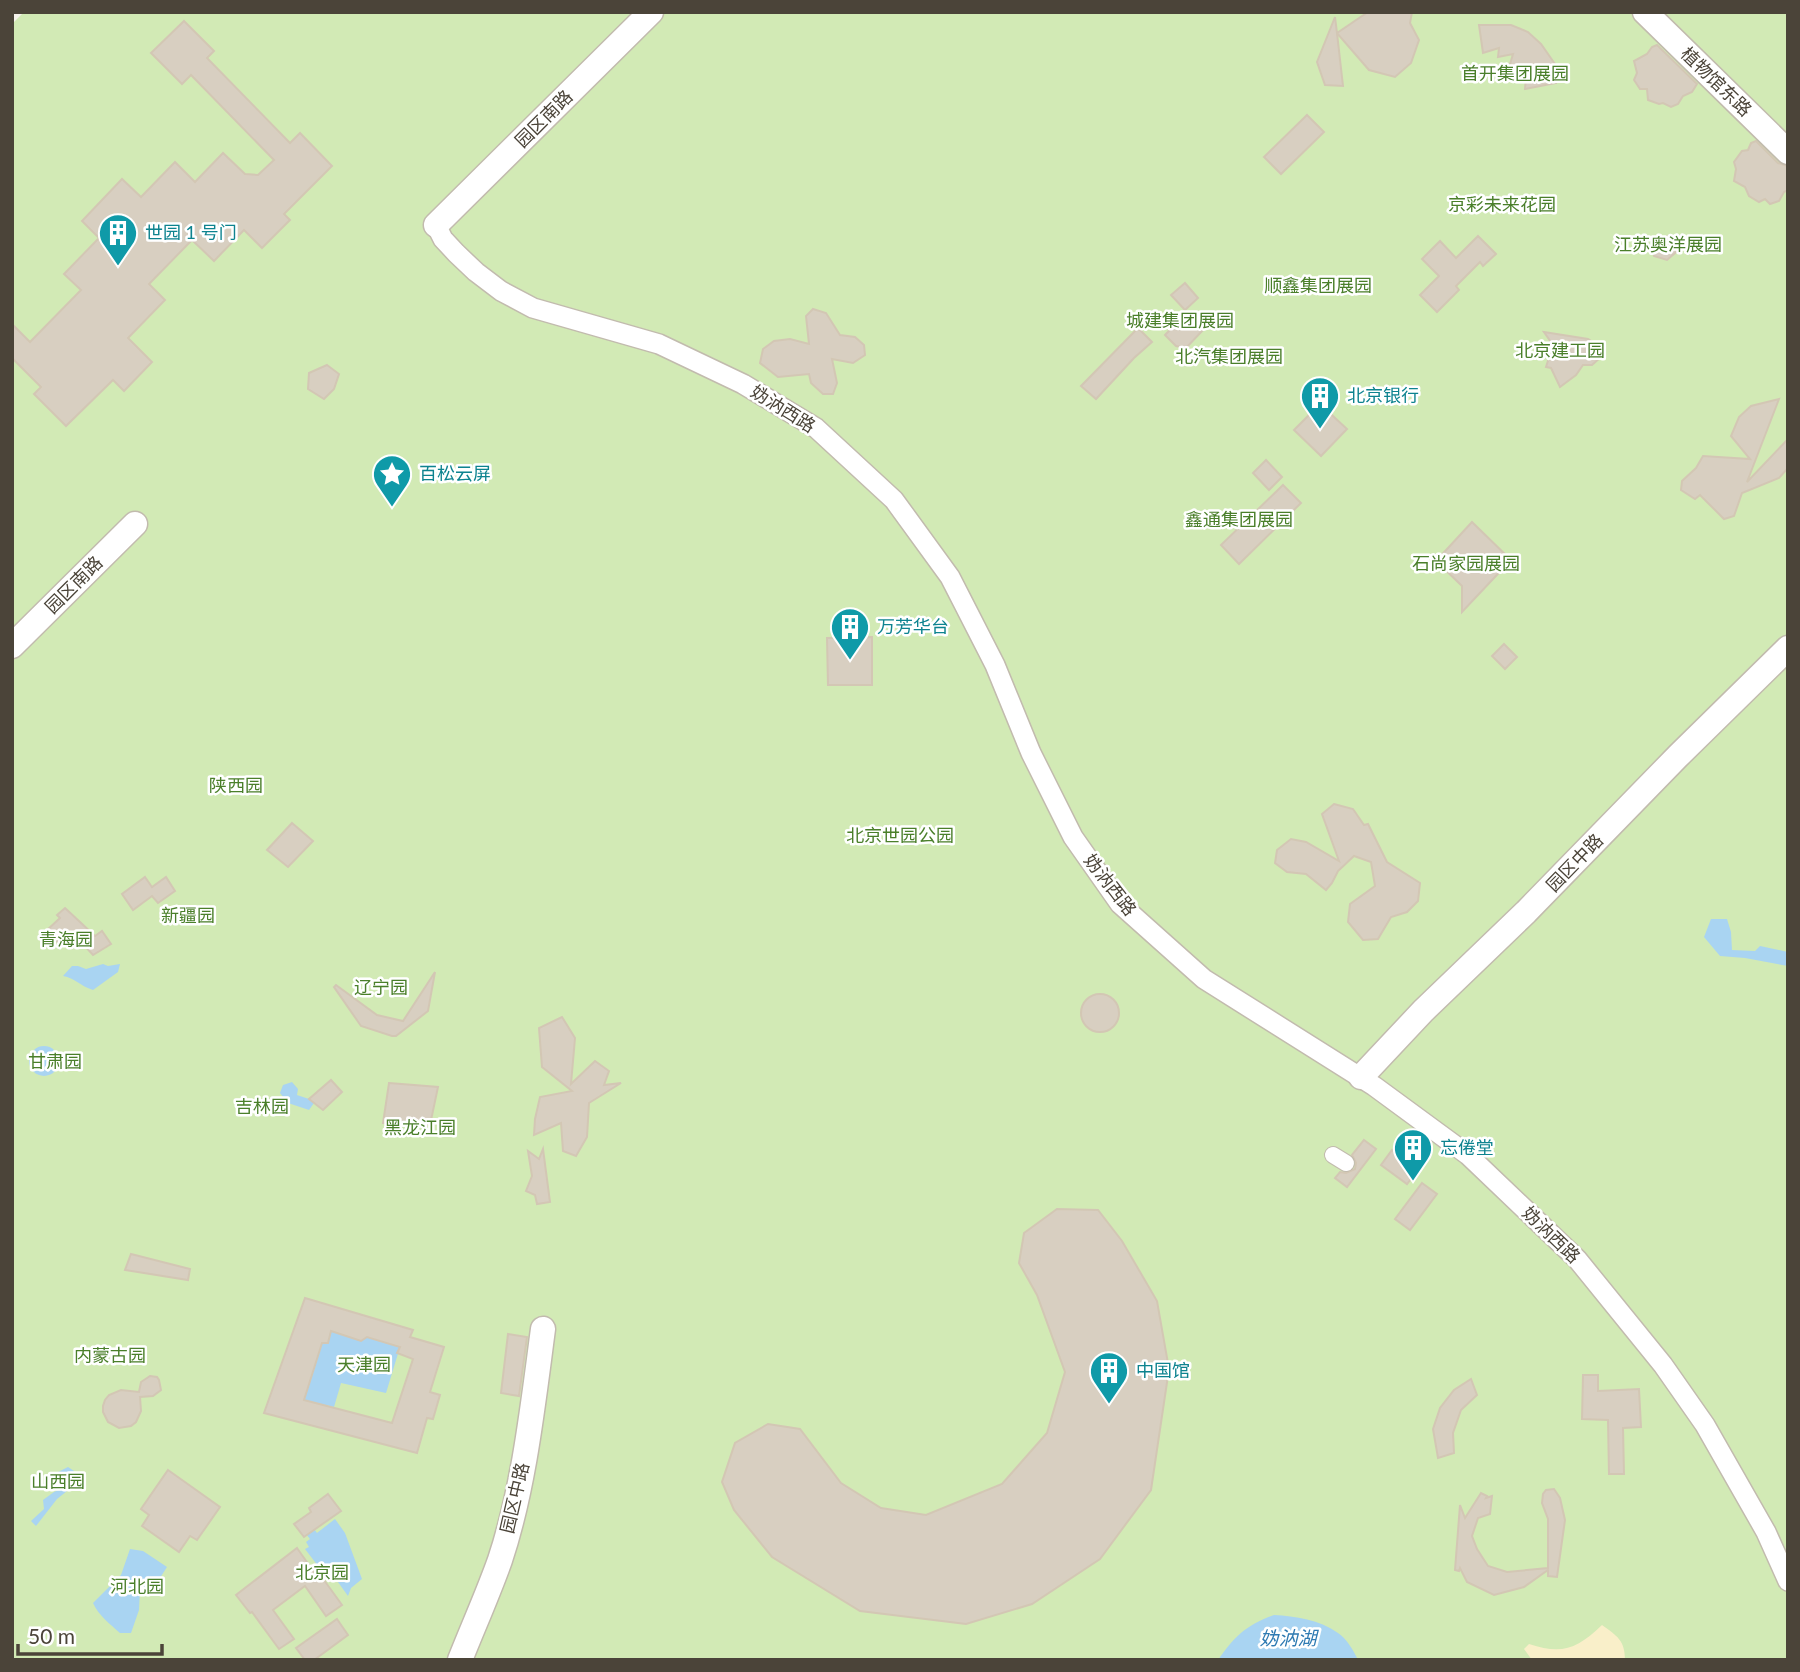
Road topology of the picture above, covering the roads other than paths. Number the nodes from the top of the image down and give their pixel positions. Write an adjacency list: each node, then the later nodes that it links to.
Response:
1 (651, 12): 4 (street, 园区南路)
2 (1645, 12): 3 (street, 植物馆东路)
3 (1788, 152)
4 (436, 225): 8 (street, 妫汭西路)
5 (135, 524): 6 (street, 园区南路)
6 (12, 646)
7 (1788, 648): 8 (street, 园区中路)
8 (1361, 1077): 10 (street, 妫汭西路)
9 (543, 1329): 11 (street, 园区中路)
10 (1788, 1581)
11 (460, 1660)

